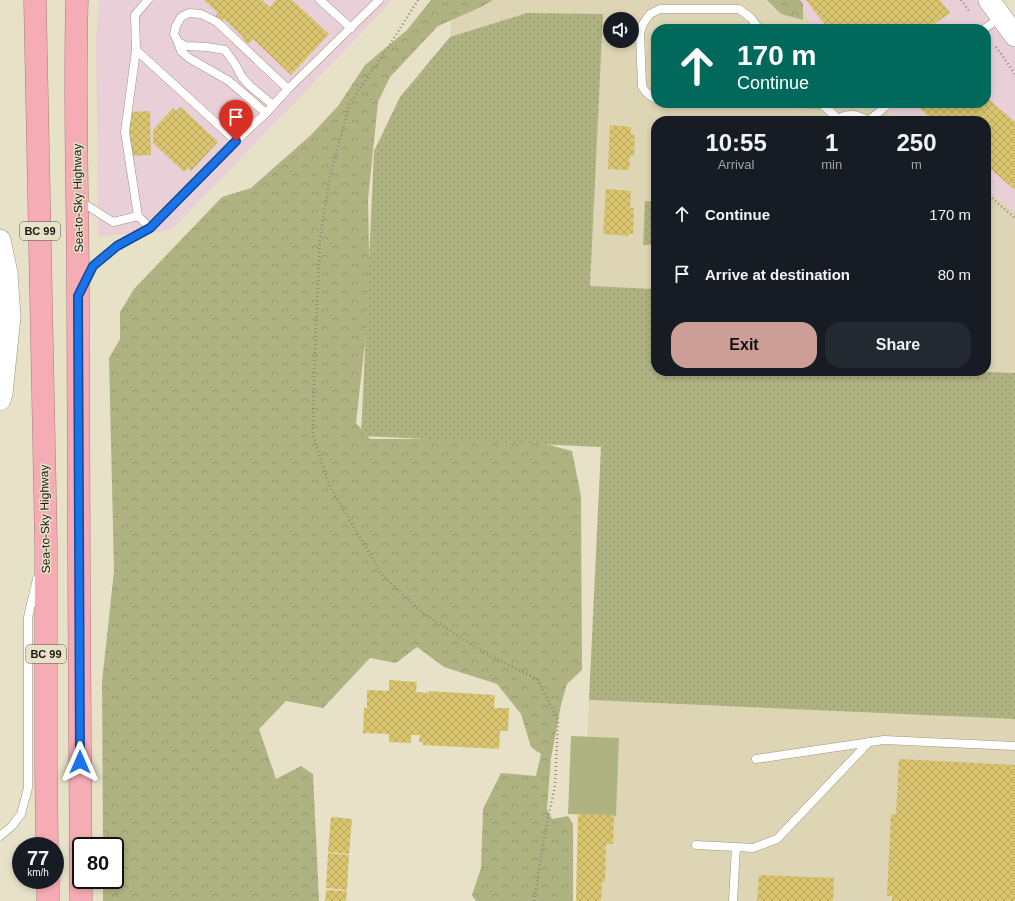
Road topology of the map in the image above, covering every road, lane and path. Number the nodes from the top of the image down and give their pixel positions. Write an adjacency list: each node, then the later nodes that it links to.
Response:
1 (35, 0): 40 (highway, Sea-to-Sky Highway / BC 99)
2 (77, 0): 16 (highway, Sea-to-Sky Highway / BC 99)
3 (85, 0): 16 (highway)
4 (148, 0): 19 (lane)
5 (320, 0): 14 (lane)
6 (379, 0): 14 (lane)
7 (418, 0): 51 (path)
8 (961, 0): 10 (path)
9 (989, 0): 11 (street)
10 (970, 11)
11 (1001, 17): 13 (lane); 15 (street)
12 (755, 24): 22 (lane)
13 (991, 24)
14 (350, 28): 21 (lane)
15 (1015, 36)
16 (76, 41): 33 (highway, Sea-to-Sky Highway / BC 99)
17 (178, 42): 21 (lane); 23 (lane); 26 (lane)
18 (996, 47): 20 (path)
19 (136, 50): 31 (lane); 34 (lane)
20 (1015, 74)
21 (288, 89): 23 (lane)
22 (651, 97)
23 (273, 105): 26 (lane)
24 (826, 108): 27 (lane)
25 (884, 108): 30 (lane)
26 (266, 113): 31 (lane)
27 (833, 116)
28 (843, 116): 29 (lane)
29 (861, 116)
30 (874, 116)
31 (236, 141): 36 (lane)
32 (991, 197): 35 (path)
33 (78, 200): 34 (lane); 38 (highway, Sea-to-Sky Highway / BC 99)
34 (138, 216): 36 (lane)
35 (1015, 218)
36 (150, 228): 38 (lane)
37 (0, 240): 39 (street)
38 (78, 296): 50 (highway, Sea-to-Sky Highway / BC 99)
39 (0, 400)
40 (46, 543): 44 (lane); 45 (highway, Sea-to-Sky Highway / BC 99)
41 (869, 742): 42 (lane); 43 (lane); 47 (lane)
42 (1015, 746)
43 (756, 759)
44 (0, 836)
45 (47, 837)
46 (696, 845): 47 (lane)
47 (736, 847): 52 (lane)
48 (48, 889): 49 (highway)
49 (48, 901)
50 (81, 901)
51 (534, 901)
52 (733, 901)

